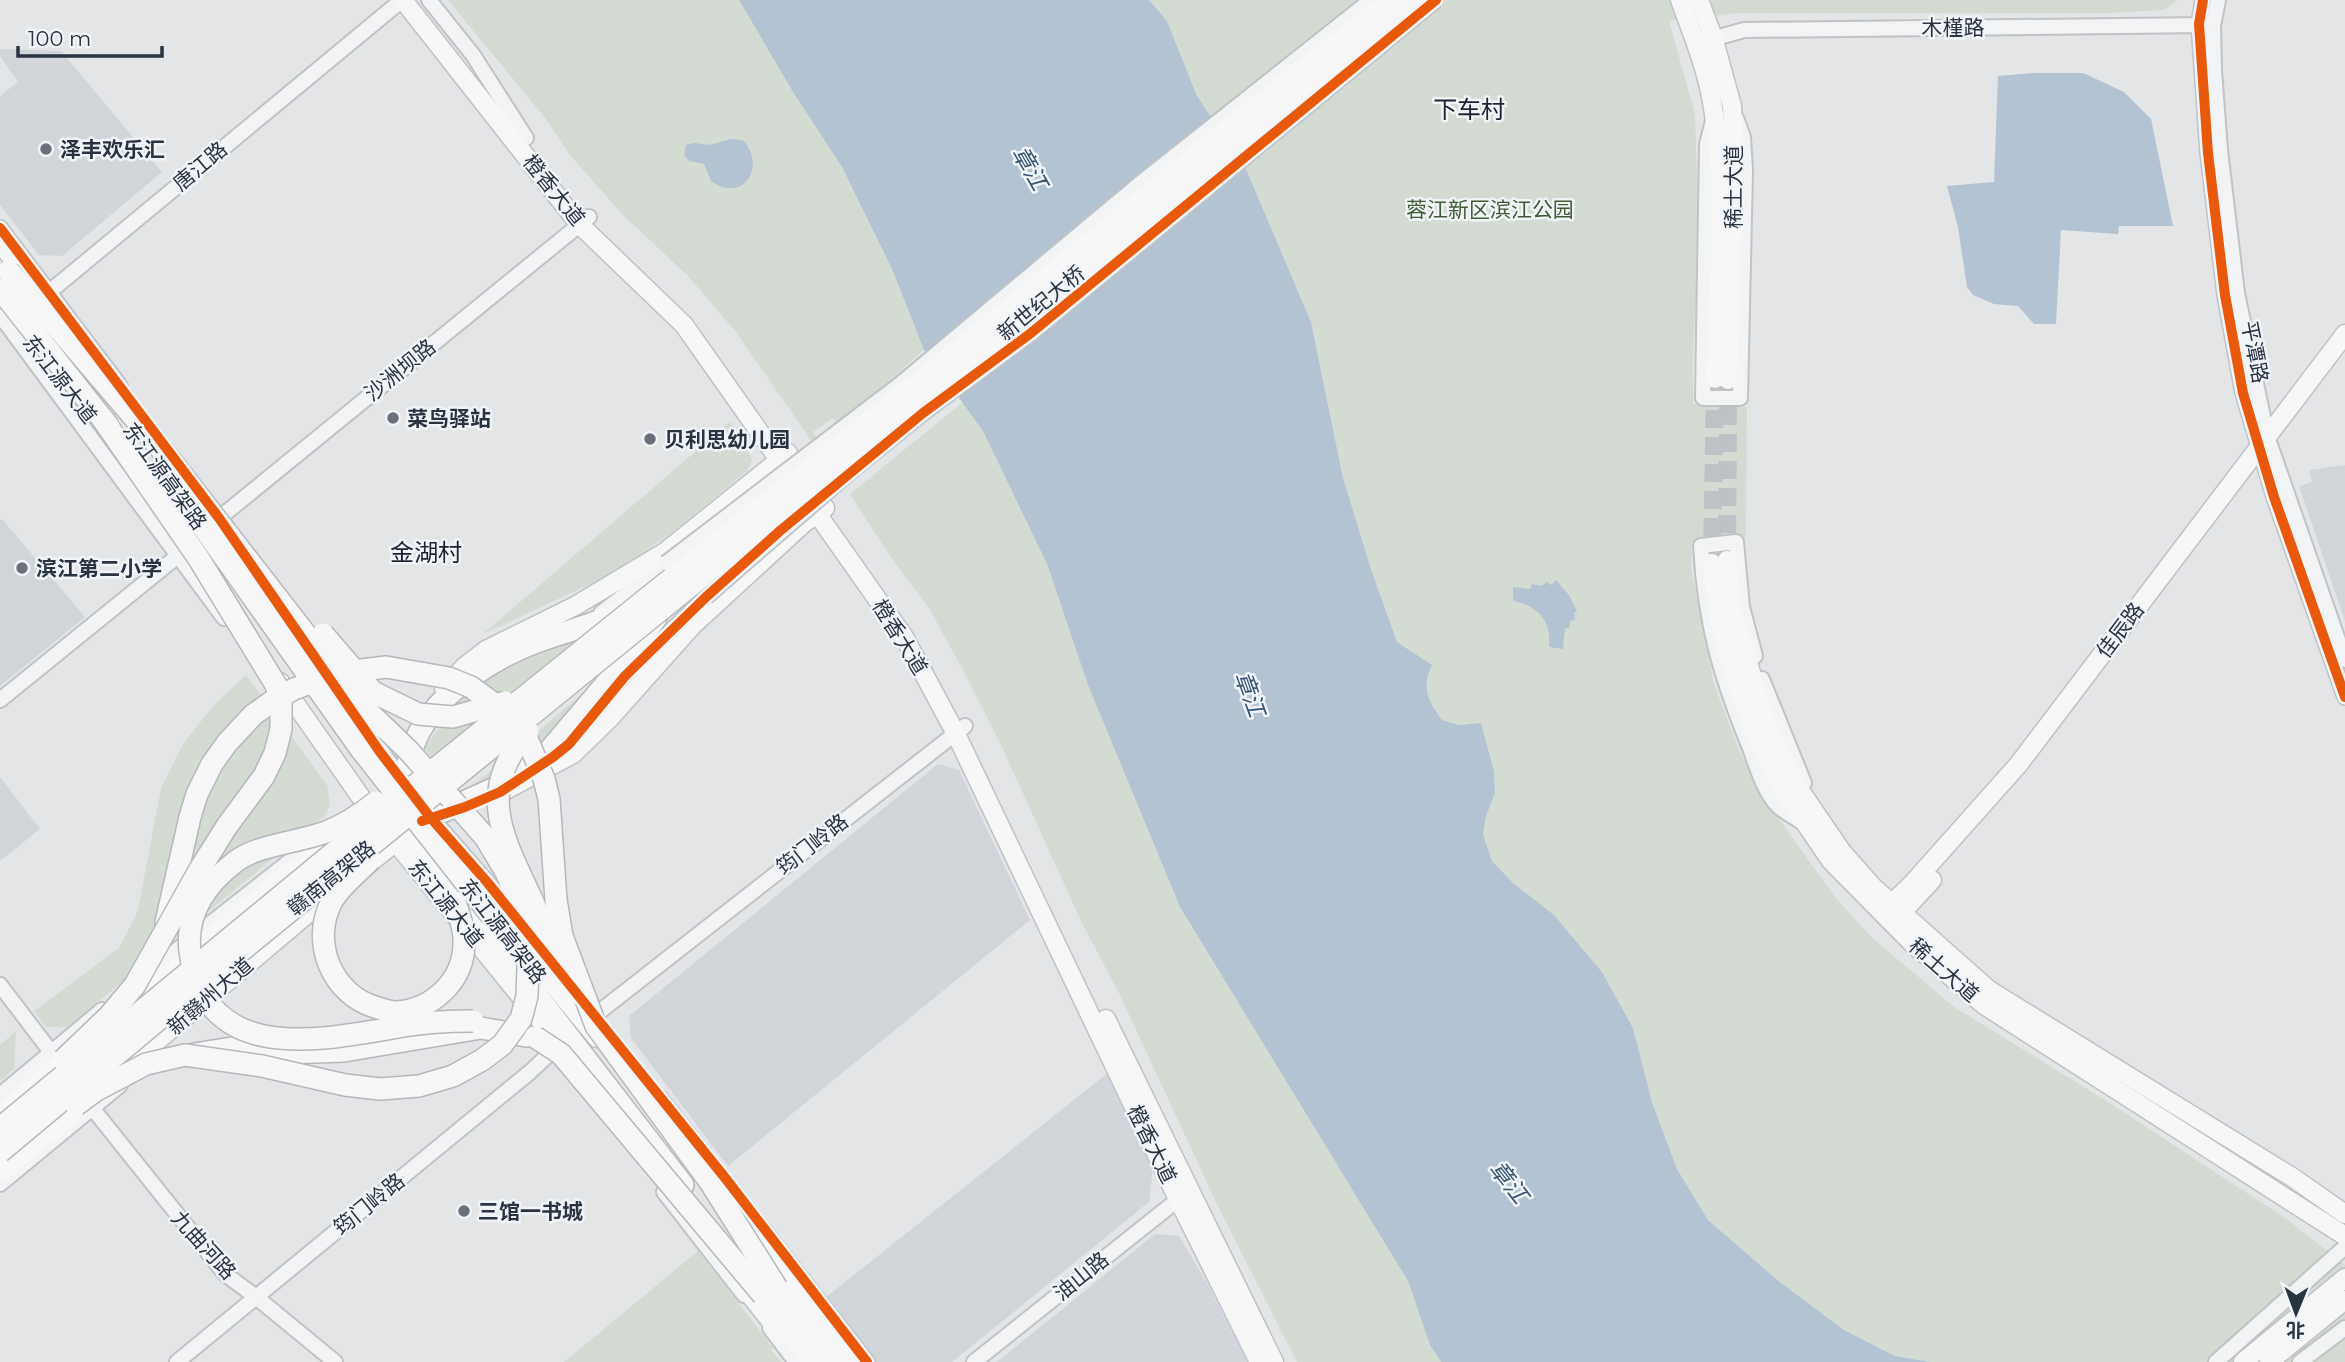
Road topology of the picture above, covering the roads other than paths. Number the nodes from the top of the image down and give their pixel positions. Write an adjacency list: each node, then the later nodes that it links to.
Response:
1 (402, 0): 18 (main road, 橙香大道); 22 (street, 唐江路)
2 (418, 0): 17 (main road, 橙香大道)
3 (429, 0): 17 (street)
4 (1371, 0): 36 (street, bridge)
5 (1392, 0): 34 (highway, 新世纪大桥, bridge)
6 (1419, 0): 34 (highway, 新世纪大桥, bridge)
7 (1436, 0): 43 (street, bridge)
8 (1679, 0): 14 (main road, 稀土大道)
9 (1699, 0): 13 (main road, 稀土大道)
10 (2203, 0): 12 (street, 平潭路)
11 (2218, 0): 12 (street, 平潭路)
12 (2206, 25): 13 (street, 木槿路); 28 (street, 平潭路)
13 (1713, 37): 14 (street, 木槿路); 15 (main road, 稀土大道)
14 (1696, 45): 16 (main road, 稀土大道)
15 (1732, 106): 16 (main road, 稀土大道); 16 (street)
16 (1714, 116)
17 (527, 138): 18 (main road, 橙香大道)
18 (584, 220): 29 (main road, 橙香大道); 31 (street, 沙洲坝路)
19 (0, 229): 22 (street)
20 (0, 242): 22 (main road, 东江源大道)
21 (3, 273): 27 (highway, 东江源高架路, bridge); 31 (highway, bridge); 71 (highway, 东江源高架路, bridge)
22 (45, 295): 24 (street, 唐江路); 31 (main road, 东江源大道)
23 (0, 302): 24 (main road, 东江源大道)
24 (6, 324): 32 (main road, 东江源大道)
25 (2345, 334): 28 (main road, 佳辰路)
26 (2345, 352): 28 (main road, 佳辰路)
27 (102, 418): 47 (highway, 东江源高架路, bridge); 49 (highway, bridge)
28 (2264, 448): 35 (street, 平潭路); 37 (street, 平潭路); 48 (main road, 佳辰路)
29 (783, 456): 30 (main road, 橙香大道); 36 (main road)
30 (821, 512): 41 (main road, 橙香大道); 43 (main road)
31 (216, 521): 34 (highway, bridge); 42 (main road, 东江源大道); 55 (highway, bridge)
32 (182, 551): 38 (street); 44 (main road, 东江源大道)
33 (1720, 561): 45 (main road, 稀土大道)
34 (660, 599): 39 (highway, 赣南高架路, bridge); 40 (highway); 46 (highway); 51 (highway, bridge)
35 (2345, 660)
36 (464, 667): 40 (main road)
37 (2345, 697)
38 (0, 701)
39 (524, 710): 47 (highway, bridge); 52 (highway, bridge); 60 (highway, 赣南高架路, bridge); 61 (highway, 赣南高架路, bridge)
40 (425, 723): 42 (main road)
41 (960, 729): 51 (street, 筠门岭路); 65 (main road, 橙香大道)
42 (402, 786): 44 (main road, 新赣州大道); 46 (main road, 东江源大道)
43 (465, 807): 46 (street)
44 (366, 813): 47 (main road, 东江源大道); 54 (street); 58 (main road, 新赣州大道)
45 (1810, 818): 45 (street); 48 (main road, 稀土大道)
46 (426, 819): 47 (main road, 新赣州大道); 51 (street); 82 (main road, 东江源大道)
47 (400, 844): 53 (main road, 东江源大道); 57 (street); 63 (main road, 新赣州大道); 71 (highway, 东江源高架路, bridge)
48 (1892, 913): 66 (main road, 稀土大道); 67 (main road, 稀土大道)
49 (156, 946): 51 (highway, bridge); 59 (highway, bridge)
50 (0, 985): 54 (street)
51 (595, 1021): 71 (highway, bridge); 83 (street)
52 (535, 1037): 55 (highway, bridge); 71 (highway, bridge)
53 (557, 1048): 72 (street, 筠门岭路); 78 (street); 79 (main road, 东江源大道)
54 (51, 1052): 56 (street)
55 (185, 1055): 62 (highway, bridge)
56 (0, 1095)
57 (93, 1109): 64 (street); 72 (street, 九曲河路)
58 (0, 1114)
59 (0, 1120)
60 (0, 1128)
61 (0, 1152)
62 (0, 1160)
63 (0, 1173)
64 (0, 1184)
65 (1184, 1195): 84 (street, 油山路); 85 (main road, 橙香大道); 86 (main road, 橙香大道)
66 (2345, 1214)
67 (2345, 1236)
68 (2345, 1247): 87 (street)
69 (2345, 1269): 75 (main road)
70 (2345, 1278): 75 (main road)
71 (770, 1291): 80 (highway, 东江源高架路); 81 (highway, 东江源高架路)
72 (256, 1297): 76 (street, 筠门岭路); 77 (street, 九曲河路)
73 (2345, 1302): 75 (main road)
74 (2345, 1328): 90 (street)
75 (2286, 1337): 88 (main road); 89 (main road)
76 (177, 1362)
77 (335, 1362)
78 (796, 1362)
79 (803, 1362)
80 (814, 1362)
81 (835, 1362)
82 (853, 1362)
83 (867, 1362)
84 (974, 1362)
85 (1259, 1362)
86 (1274, 1362)
87 (2216, 1362)
88 (2243, 1362)
89 (2269, 1362)
90 (2300, 1362)

